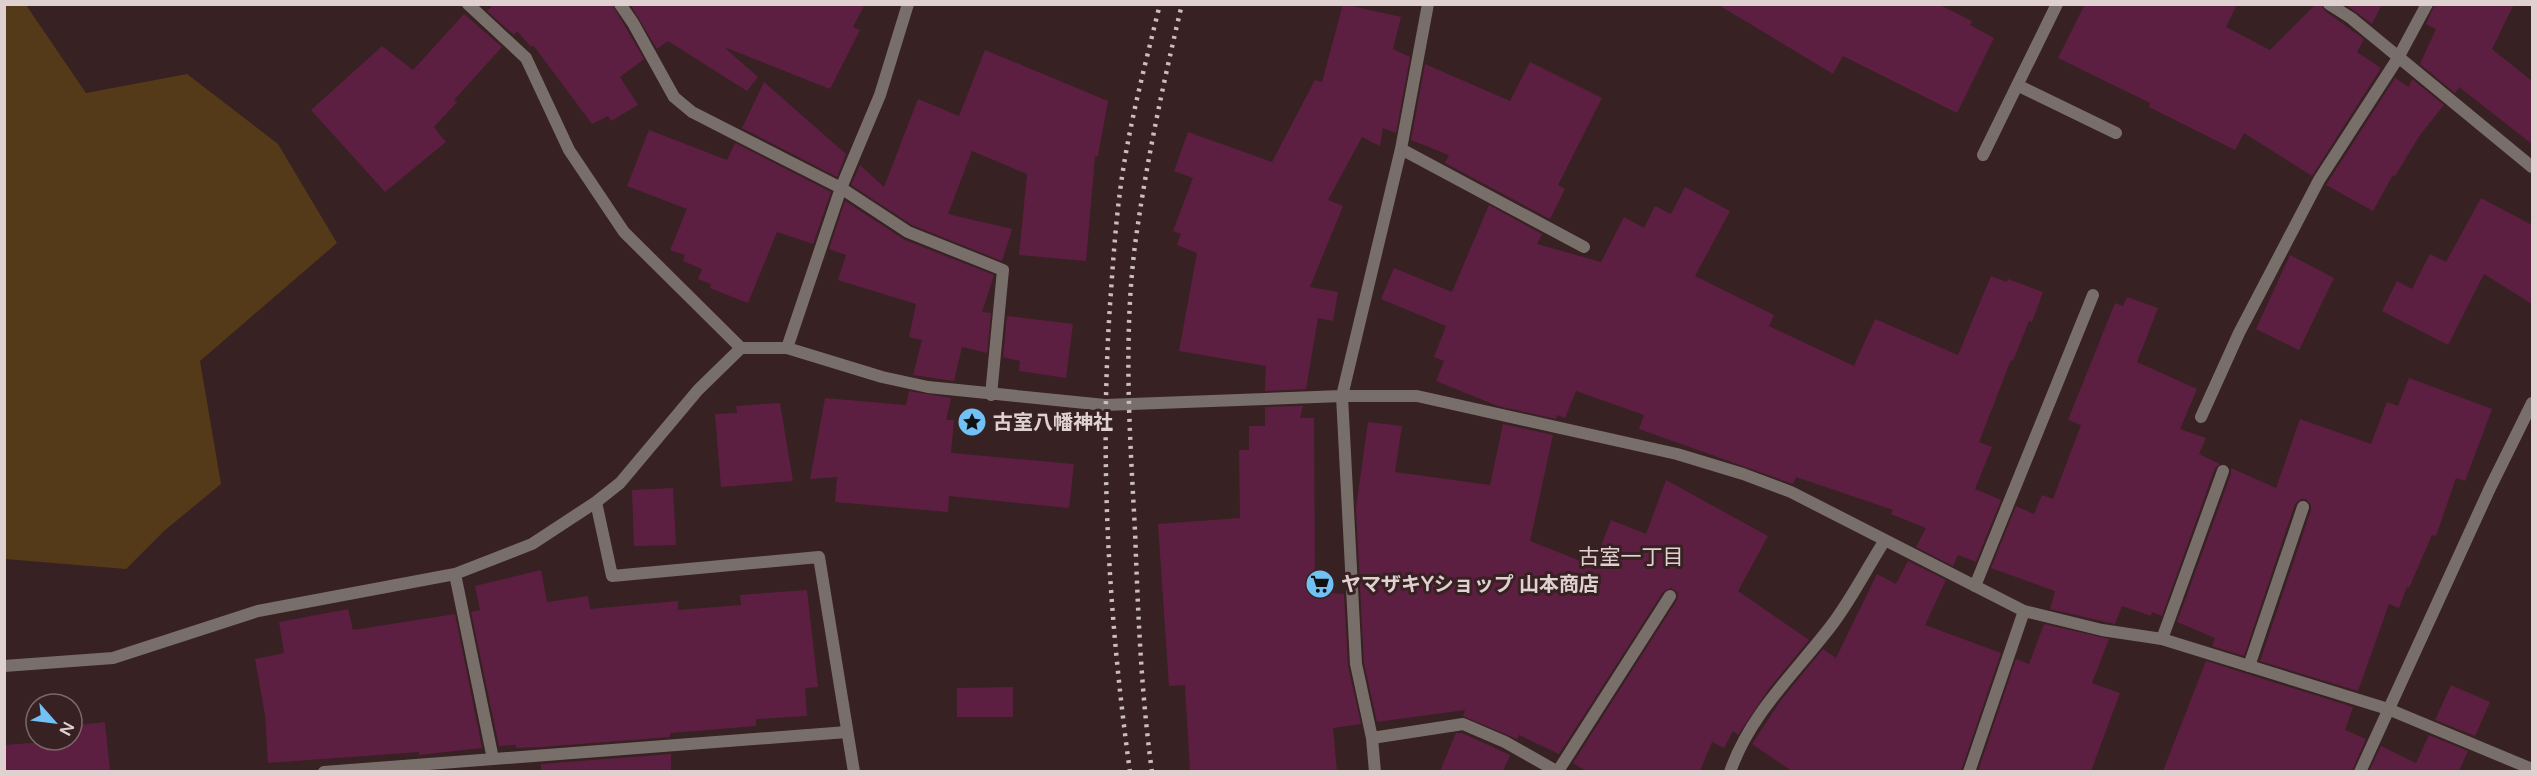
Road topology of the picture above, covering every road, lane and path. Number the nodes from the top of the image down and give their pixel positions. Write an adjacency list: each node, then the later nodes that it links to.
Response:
1 (468, 4): 17 (street)
2 (620, 4): 14 (street)
3 (908, 4): 14 (street)
4 (1428, 4): 11 (street)
5 (2057, 4): 9 (street)
6 (2329, 4): 8 (street)
7 (2427, 4): 8 (street)
8 (2398, 58): 13 (street); 22 (street)
9 (2017, 85): 10 (street); 12 (street)
10 (2116, 133)
11 (1401, 149): 15 (street); 20 (street)
12 (1983, 155)
13 (2532, 167)
14 (841, 188): 18 (street); 19 (street)
15 (1584, 247)
16 (2093, 295): 28 (street)
17 (741, 348): 18 (street); 24 (street)
18 (787, 348): 19 (street)
19 (991, 395): 20 (street)
20 (1342, 396): 26 (street); 36 (street)
21 (2532, 403): 34 (street)
22 (2201, 417)
23 (2223, 471): 31 (street)
24 (596, 502): 27 (street); 35 (street)
25 (2303, 507): 33 (street)
26 (1885, 540): 28 (street); 43 (street)
27 (455, 574): 32 (street); 37 (street)
28 (1975, 586): 30 (street)
29 (1670, 596): 42 (street)
30 (2024, 611): 31 (street); 44 (street)
31 (2162, 639): 33 (street)
32 (4, 666)
33 (2249, 666): 34 (street)
34 (2388, 709): 38 (street); 45 (street)
35 (847, 732): 37 (street); 40 (street)
36 (1372, 738): 41 (street); 42 (street)
37 (493, 759): 39 (street)
38 (2532, 769)
39 (324, 771)
40 (854, 771)
41 (1375, 771)
42 (1558, 771)
43 (1730, 771)
44 (1970, 771)
45 (2360, 771)

